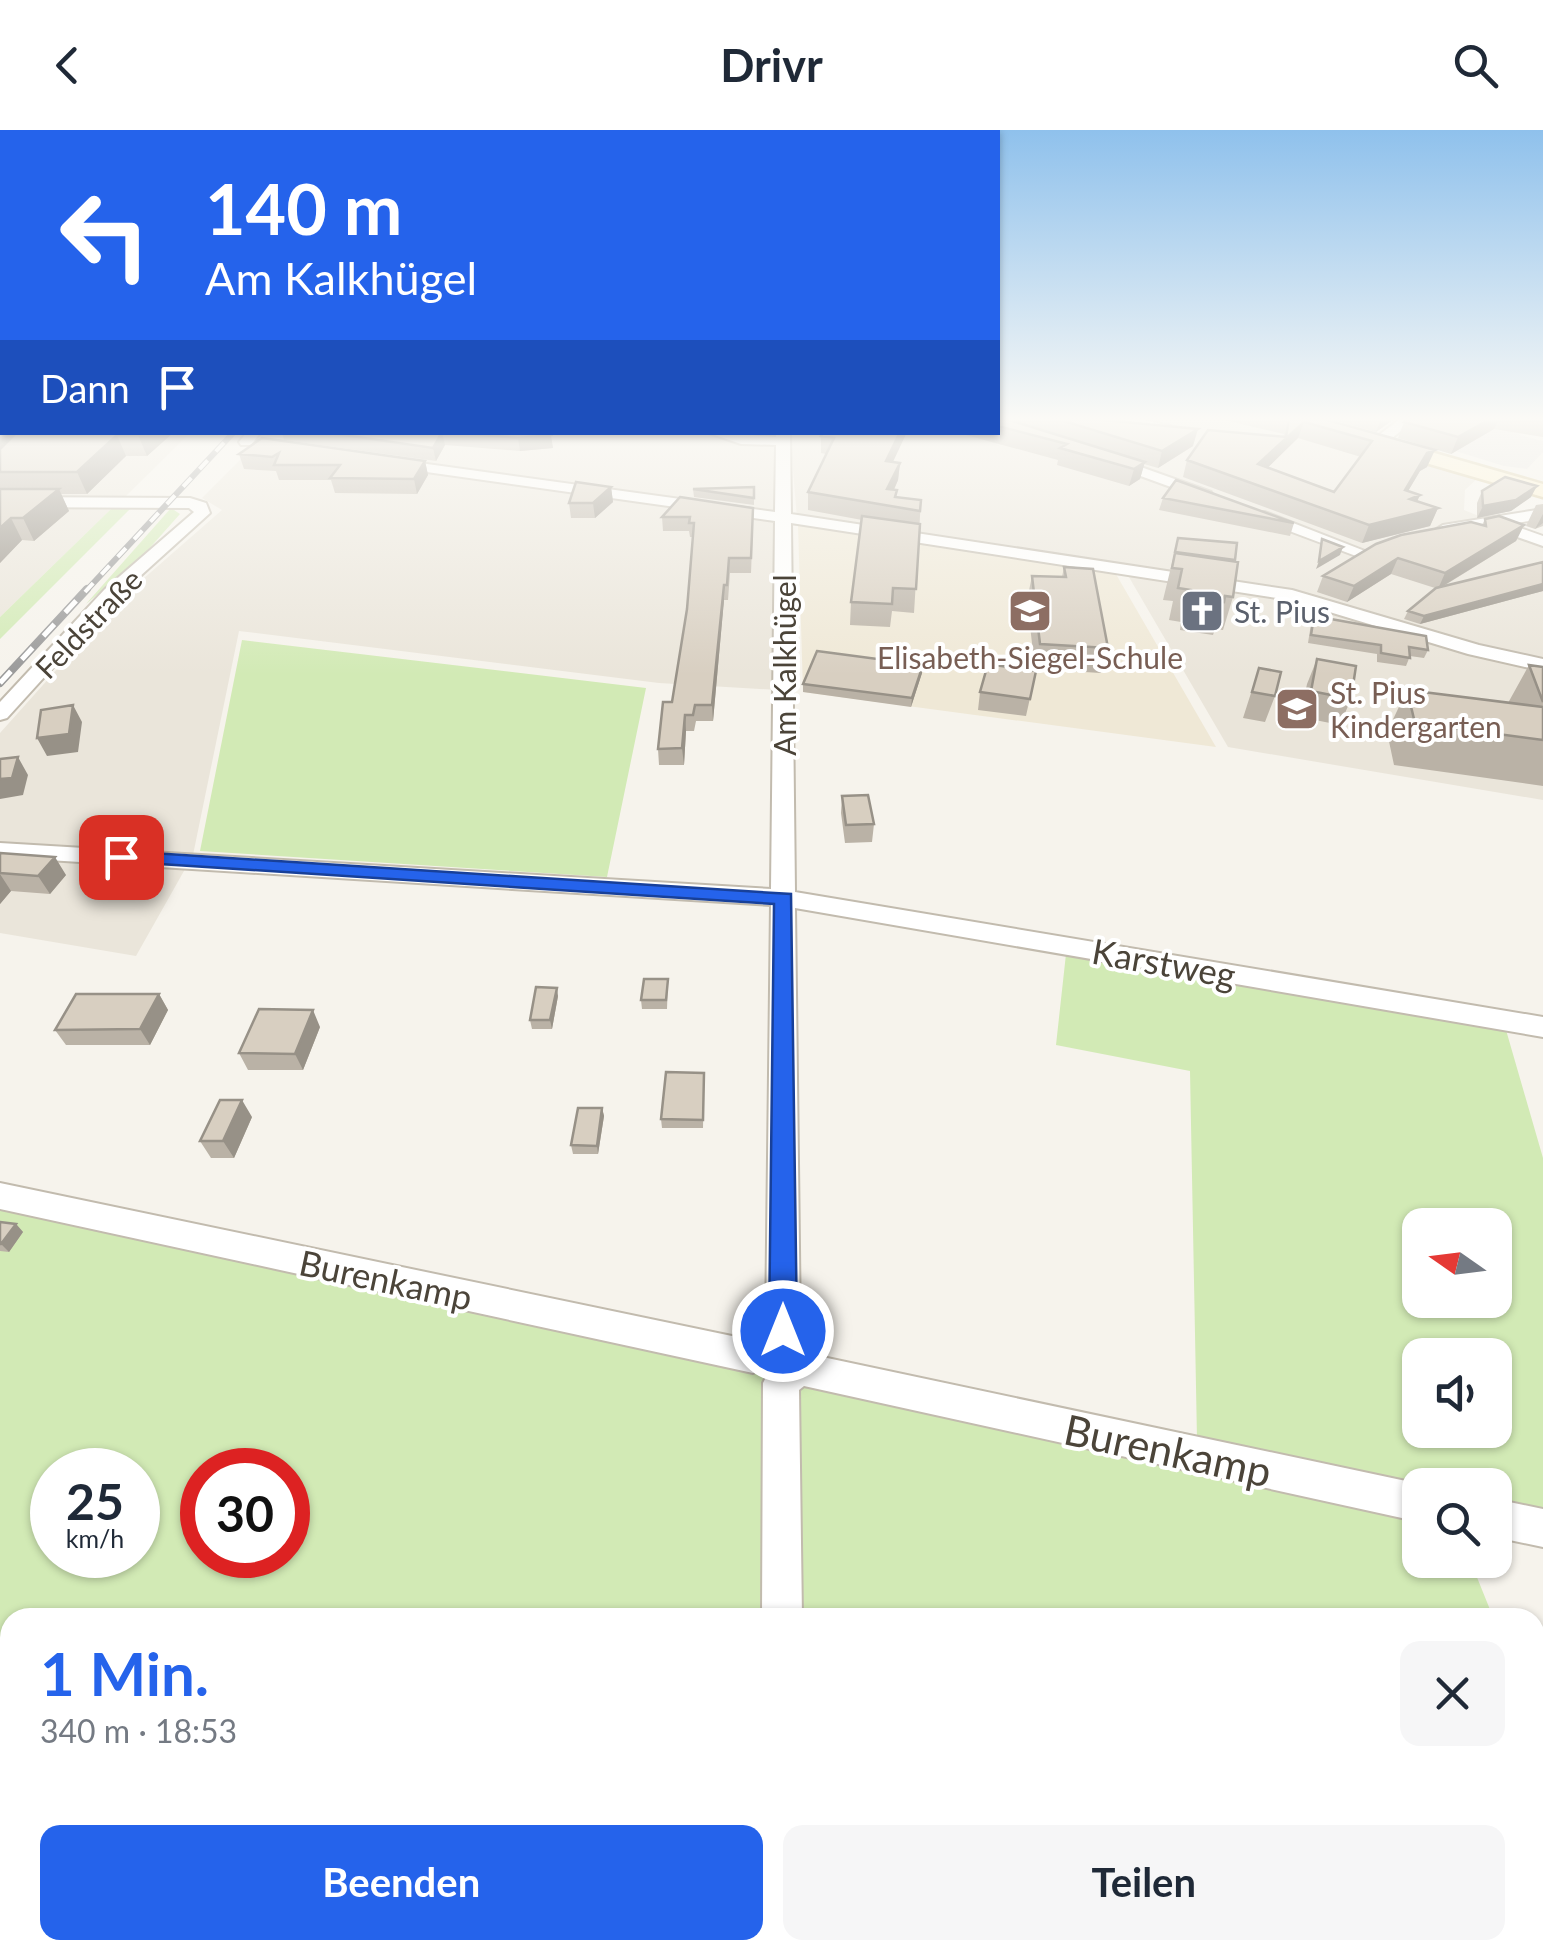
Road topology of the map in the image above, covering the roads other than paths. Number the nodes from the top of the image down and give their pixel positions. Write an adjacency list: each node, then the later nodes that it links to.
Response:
1 (195, 504): 14 (street, Feldstraße)
2 (681, 504): 6 (street)
3 (784, 504): 6 (street, Am Kalkhügel)
4 (1246, 510): 10 (street)
5 (1543, 514): 7 (street)
6 (784, 519): 12 (street); 16 (street, Am Kalkhügel)
7 (1488, 522): 8 (street); 9 (street)
8 (1421, 534)
9 (1543, 541)
10 (1346, 563)
11 (1316, 581): 12 (street)
12 (1292, 595): 13 (street)
13 (1543, 664)
14 (0, 714)
15 (0, 850): 16 (street)
16 (784, 898): 17 (street, Karstweg); 19 (street, Am Kalkhügel)
17 (1543, 1027)
18 (0, 1196): 19 (street, Burenkamp)
19 (785, 1358): 20 (street, Burenkamp); 23 (street, Am Kalkhügel)
20 (1402, 1499)
21 (1512, 1522): 22 (street)
22 (1543, 1528)
23 (782, 1608)

